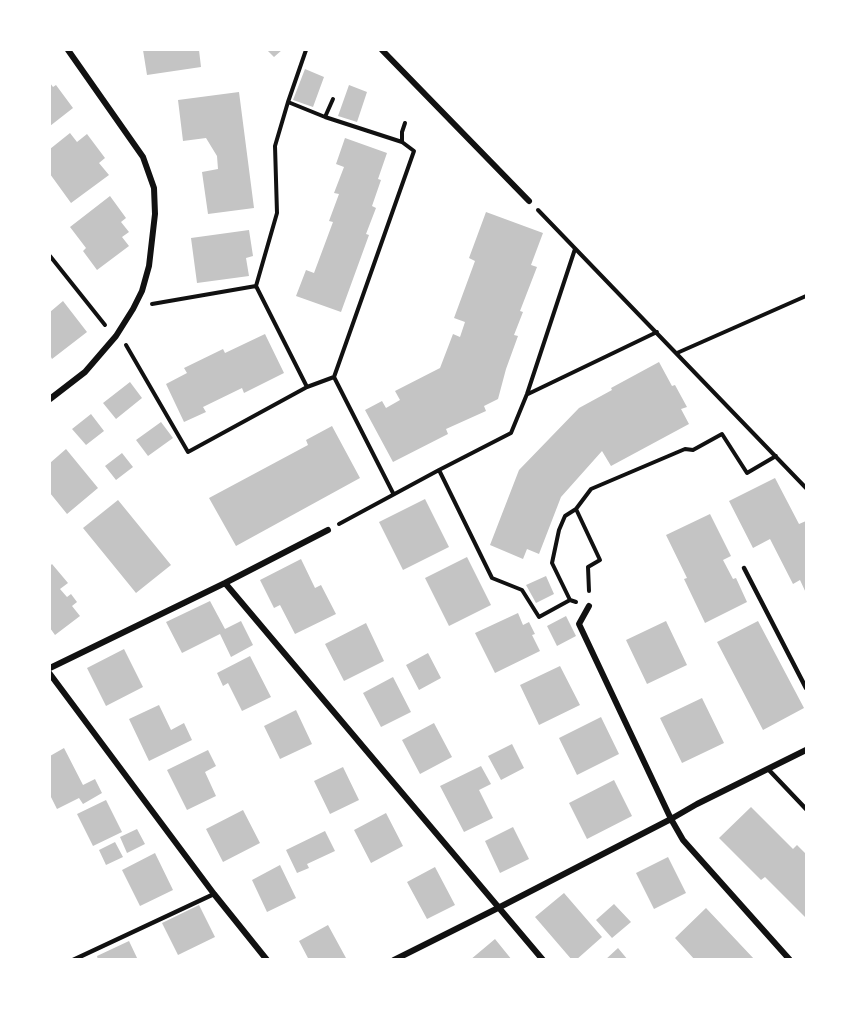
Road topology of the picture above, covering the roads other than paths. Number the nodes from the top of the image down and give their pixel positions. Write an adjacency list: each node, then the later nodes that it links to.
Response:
1 (68, 50): 4 (street)
2 (382, 50): 3 (street)
3 (529, 201)
4 (50, 399)
5 (328, 530): 7 (street)
6 (744, 568): 11 (lane)
7 (225, 583): 9 (street); 17 (street)
8 (589, 606): 15 (street)
9 (50, 668)
10 (50, 674): 16 (street)
11 (807, 688)
12 (807, 750): 13 (street)
13 (768, 769): 14 (lane); 15 (street)
14 (807, 809)
15 (671, 819): 17 (street); 22 (street)
16 (214, 894): 18 (lane); 19 (street)
17 (498, 908): 20 (street); 21 (street)
18 (73, 960)
19 (267, 960)
20 (394, 960)
21 (543, 960)
22 (790, 960)

